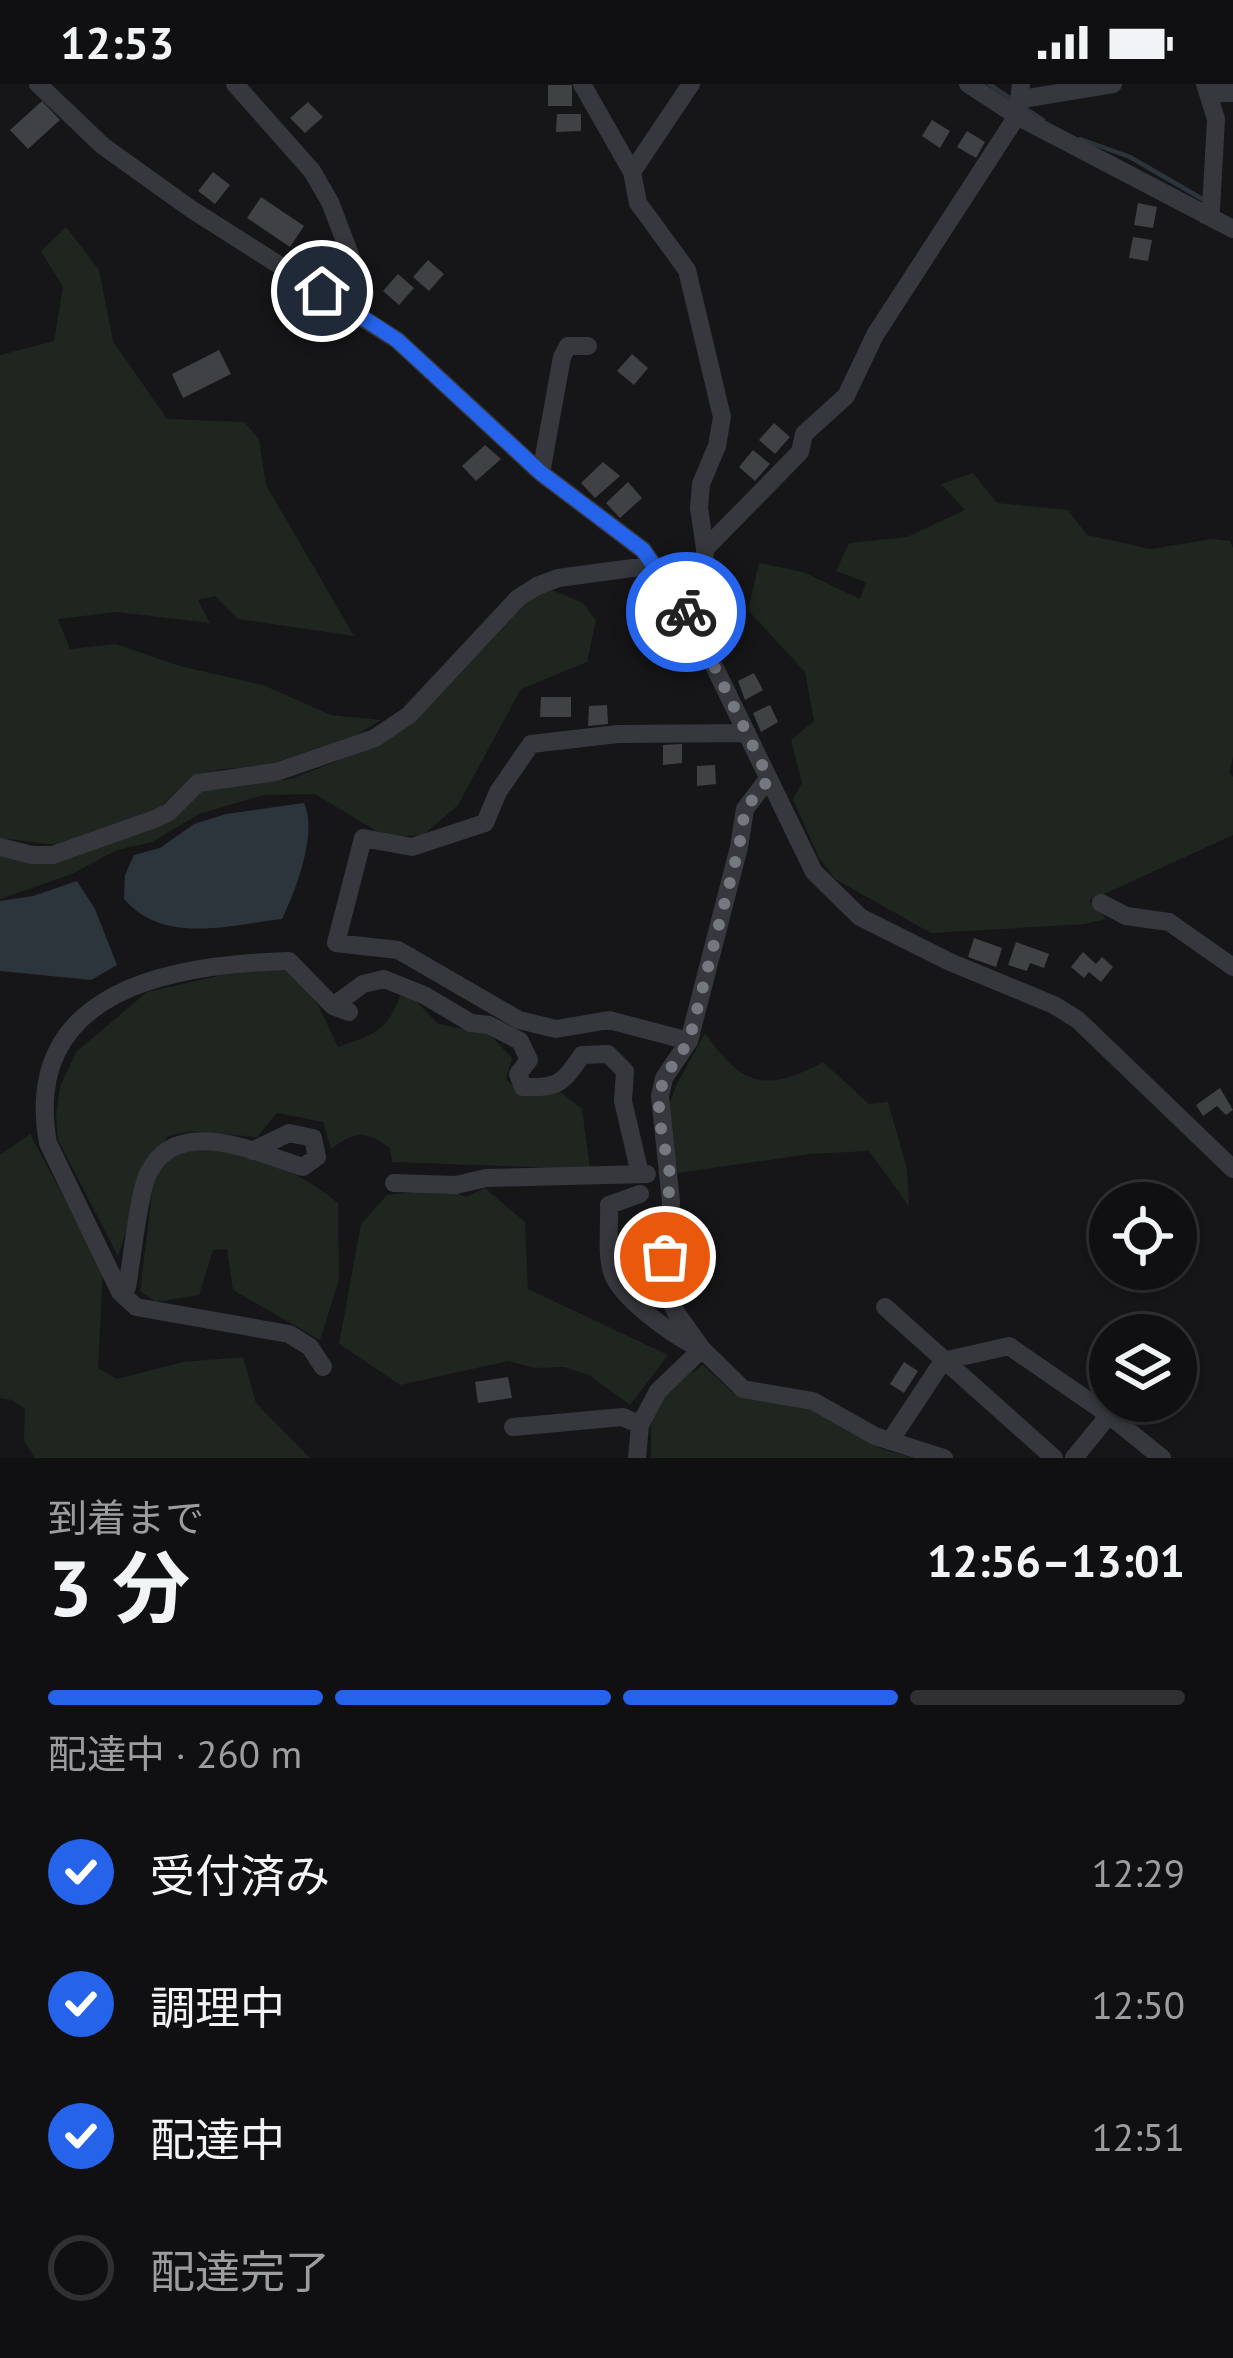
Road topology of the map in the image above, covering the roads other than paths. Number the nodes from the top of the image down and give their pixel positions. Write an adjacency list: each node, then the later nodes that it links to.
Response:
1 (38, 84): 13 (street)
2 (235, 84): 13 (street)
3 (582, 84): 10 (street)
4 (691, 84): 10 (street)
5 (968, 84): 9 (street)
6 (1113, 84): 9 (street)
7 (1206, 88): 8 (street); 11 (street)
8 (1233, 93)
9 (1020, 100): 11 (street); 16 (street)
10 (632, 172): 16 (street)
11 (1205, 215): 12 (street)
12 (1233, 229)
13 (350, 308): 15 (street)
14 (588, 346): 15 (street)
15 (541, 473): 17 (street)
16 (705, 549): 18 (street)
17 (655, 565): 18 (street); 21 (street)
18 (701, 616): 19 (street)
19 (747, 733): 20 (street); 24 (street)
20 (769, 779): 24 (street); 26 (street)
21 (0, 847)
22 (1101, 903): 23 (street)
23 (1233, 967)
24 (689, 1041): 27 (street)
25 (252, 1151): 31 (street)
26 (1233, 1169)
27 (670, 1174): 29 (street); 30 (street)
28 (394, 1183): 29 (street)
29 (640, 1184): 31 (street); 32 (street)
30 (667, 1231): 32 (street); 34 (street)
31 (120, 1292): 36 (street)
32 (625, 1292): 34 (street)
33 (885, 1306): 35 (street)
34 (702, 1349): 40 (street); 42 (street)
35 (943, 1361): 37 (street); 42 (street); 45 (street)
36 (323, 1367)
37 (1089, 1401)
38 (1103, 1422): 46 (street)
39 (1118, 1422): 47 (street)
40 (640, 1425): 41 (street); 43 (street)
41 (513, 1427)
42 (890, 1441): 44 (street)
43 (638, 1458)
44 (944, 1458)
45 (1054, 1458)
46 (1074, 1458)
47 (1162, 1458)

